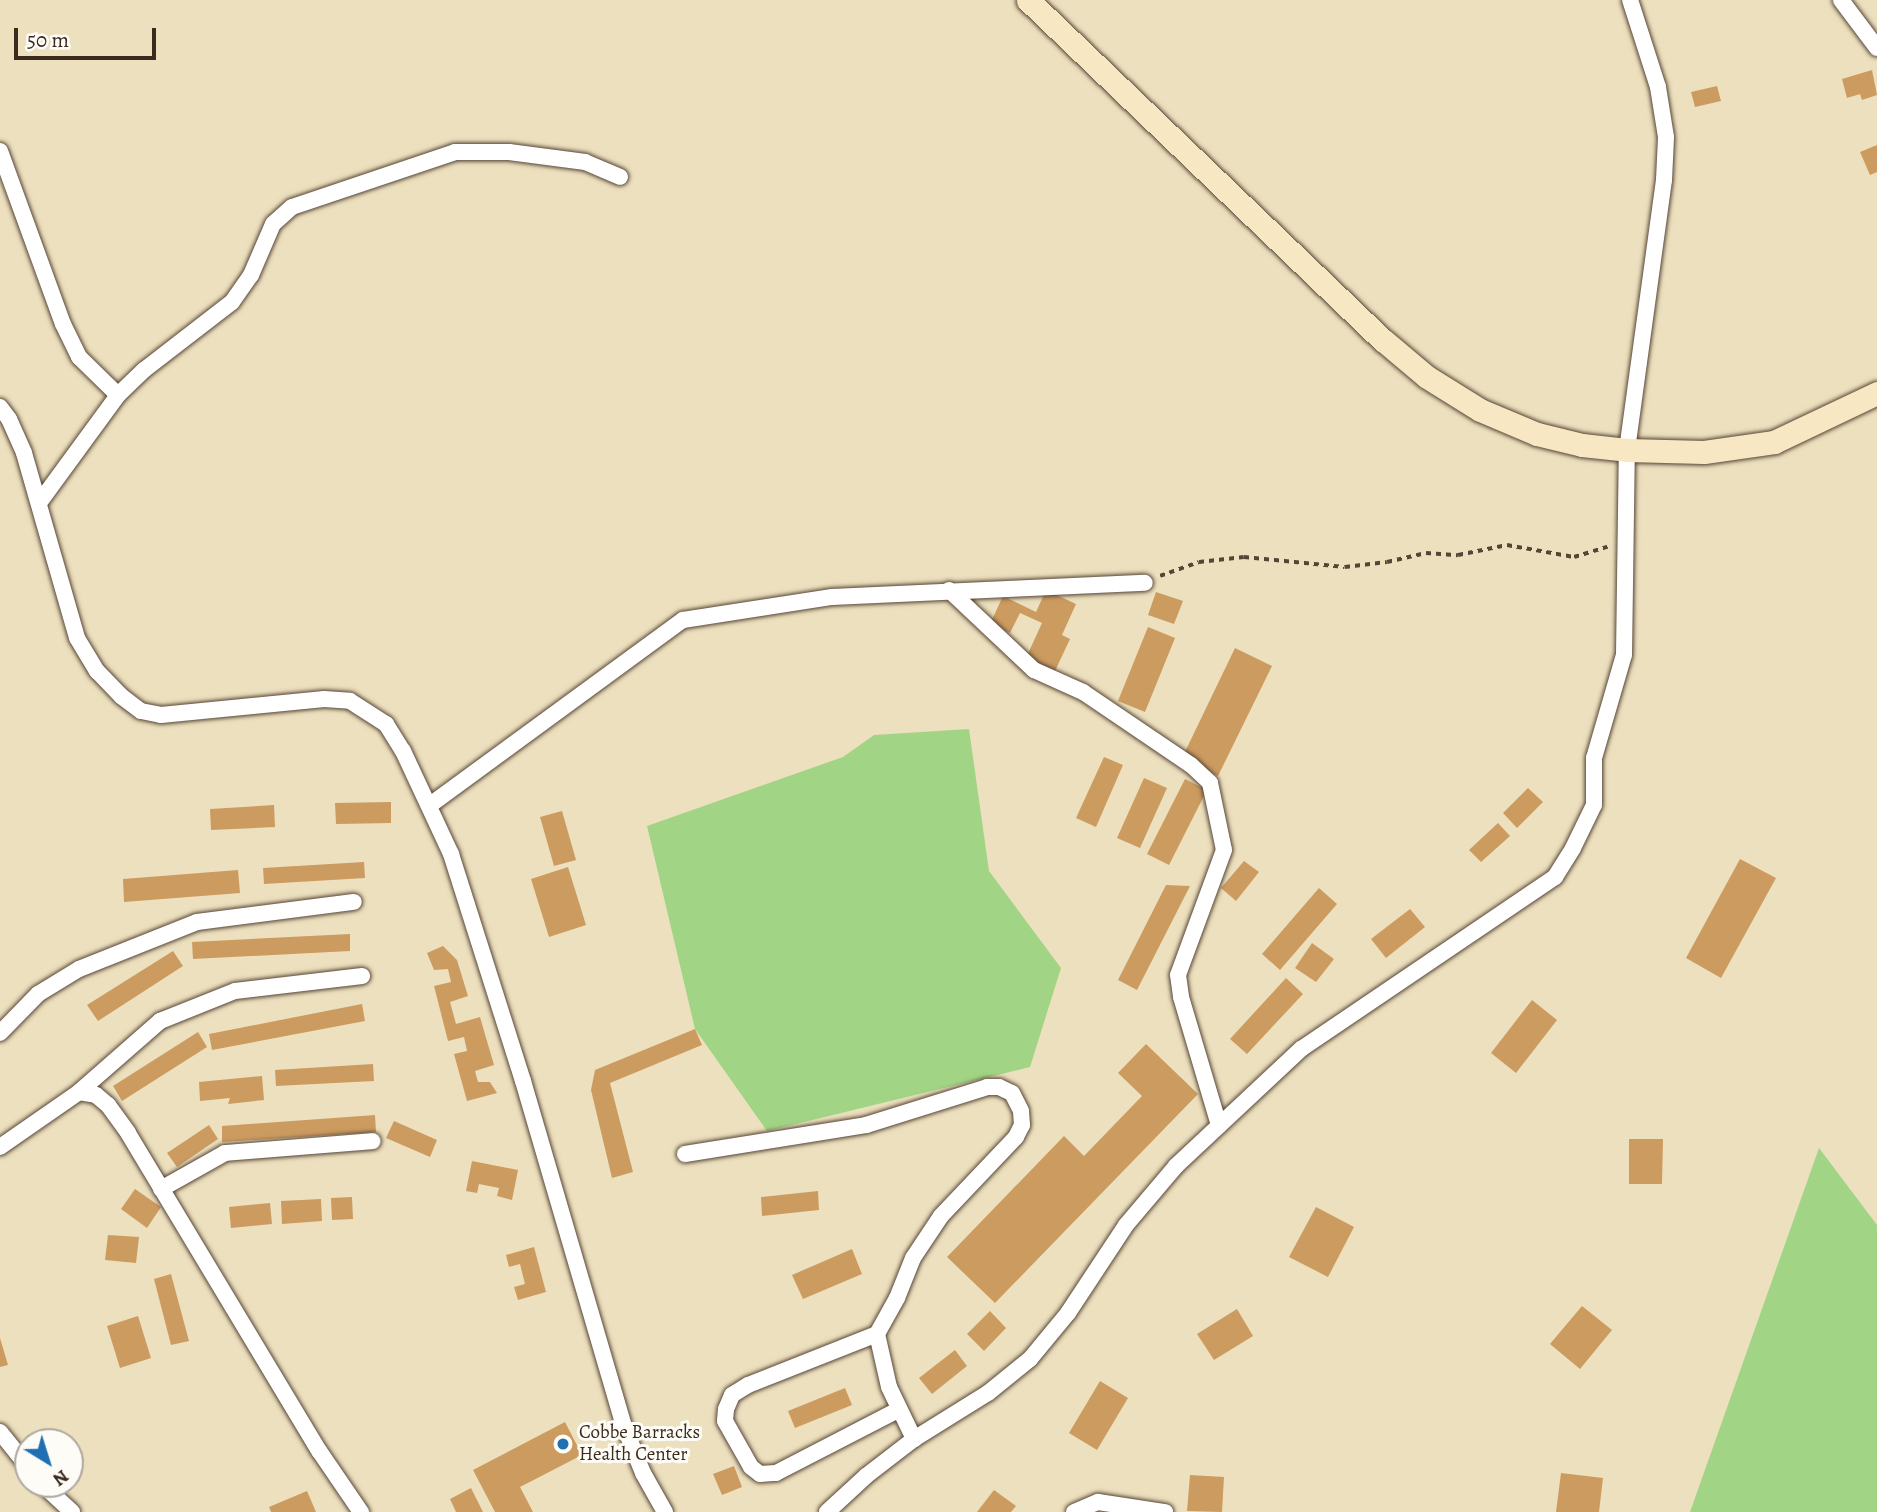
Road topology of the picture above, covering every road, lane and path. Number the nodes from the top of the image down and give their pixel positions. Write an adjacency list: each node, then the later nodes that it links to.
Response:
1 (1028, 0): 10 (main road)
2 (1630, 0): 10 (street)
3 (1841, 0): 4 (street)
4 (1877, 48)
5 (0, 151): 8 (street)
6 (620, 177): 8 (street)
7 (1877, 393): 10 (main road)
8 (118, 395): 11 (street)
9 (0, 407): 11 (street)
10 (1628, 450): 12 (street)
11 (39, 503): 15 (street)
12 (1627, 540): 13 (path); 20 (street)
13 (1145, 583): 14 (street)
14 (949, 590): 15 (street); 20 (street)
15 (430, 805): 33 (street)
16 (354, 902): 18 (street)
17 (362, 976): 19 (street)
18 (0, 1033)
19 (79, 1092): 22 (street); 24 (street)
20 (1219, 1125): 28 (street)
21 (373, 1141): 24 (street)
22 (0, 1147)
23 (685, 1154): 25 (street)
24 (161, 1189): 32 (street)
25 (877, 1334): 26 (street); 26 (street)
26 (898, 1410): 28 (street)
27 (0, 1432): 29 (street)
28 (914, 1439): 34 (street)
29 (14, 1450)
30 (56, 1498): 31 (street)
31 (72, 1512)
32 (361, 1512)
33 (666, 1512)
34 (827, 1512)
35 (1074, 1512): 36 (street)
36 (1165, 1512)

